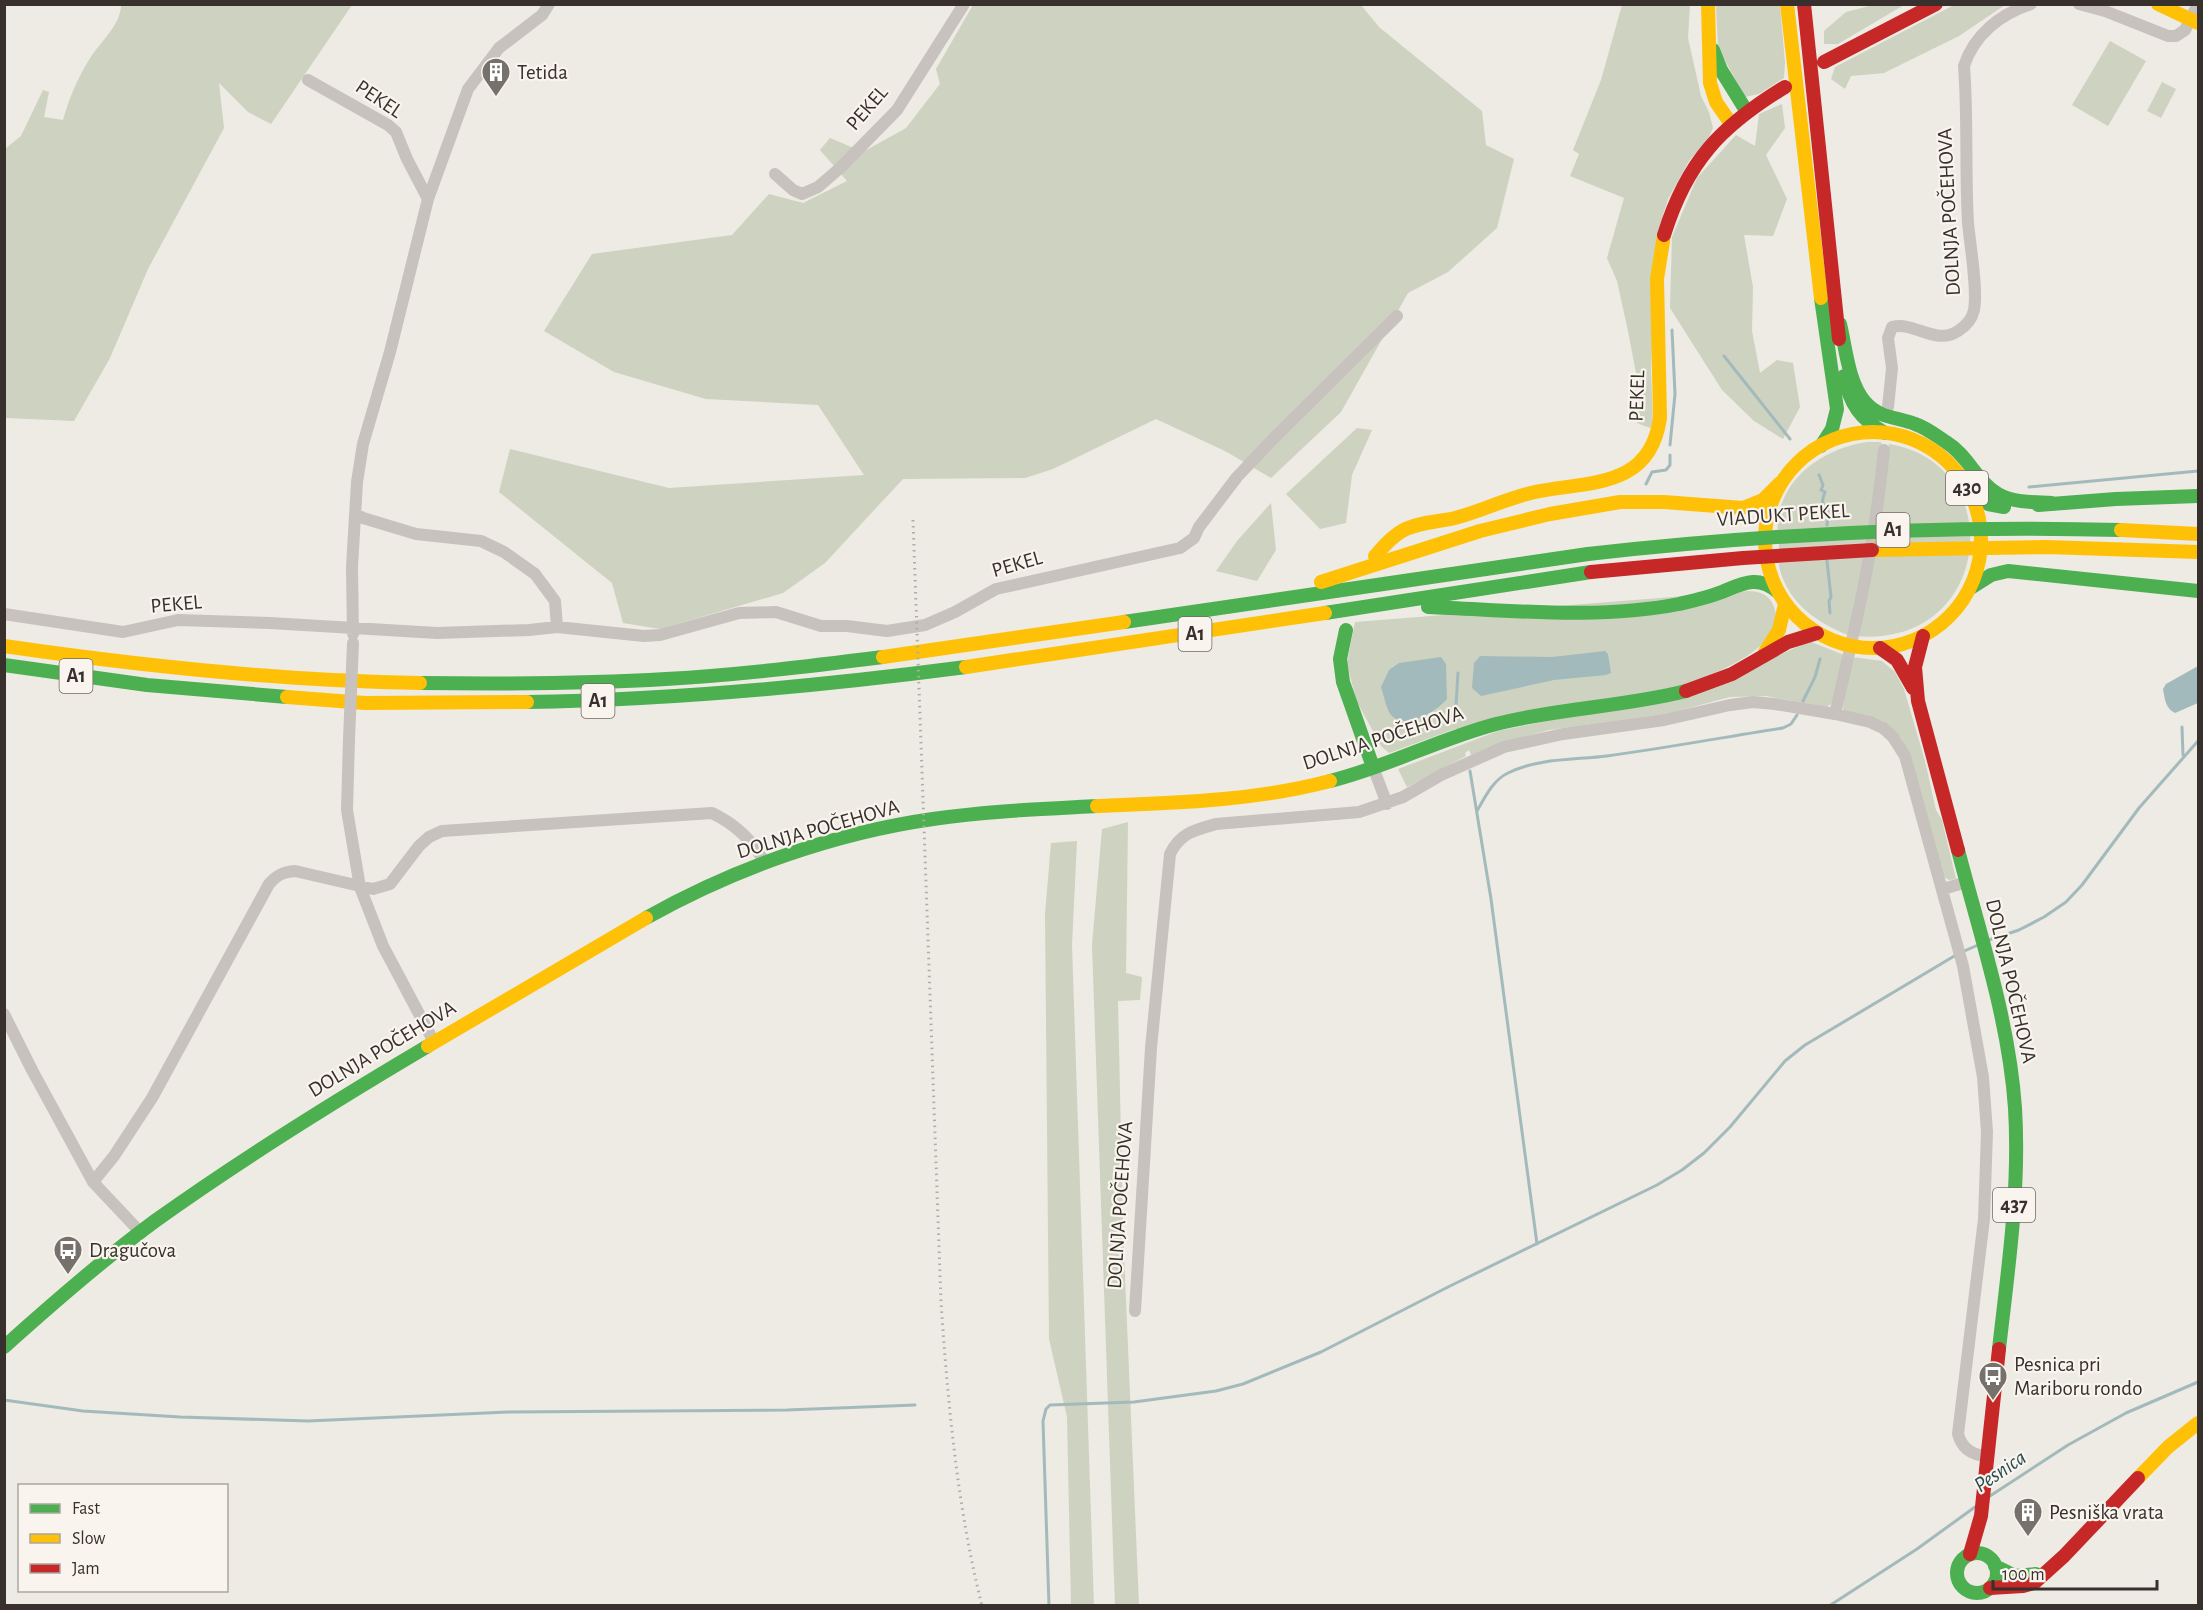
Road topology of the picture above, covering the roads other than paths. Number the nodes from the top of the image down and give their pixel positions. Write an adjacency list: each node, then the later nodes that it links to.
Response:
1 (549, 4): 19 (street)
2 (964, 4): 18 (street, PEKEL)
3 (1708, 4): 12 (main road)
4 (1787, 4): 24 (main road, 430)
5 (1804, 4): 20 (main road, 430)
6 (1936, 4): 13 (main road)
7 (2031, 4): 22 (street, DOLNJA POČEHOVA)
8 (2079, 4): 11 (street)
9 (2158, 4): 11 (main road)
10 (2198, 5): 11 (street)
11 (2194, 21)
12 (1709, 39): 16 (main road); 17 (main road)
13 (1824, 63)
14 (308, 80): 19 (street, PEKEL)
15 (1785, 87): 16 (main road, PEKEL)
16 (1746, 112): 17 (main road, PEKEL)
17 (1731, 124): 33 (main road, PEKEL)
18 (775, 174)
19 (428, 199): 30 (street)
20 (1836, 308): 23 (main road, 430); 29 (main road)
21 (1397, 316): 40 (street, PEKEL)
22 (1888, 407)
23 (1885, 433): 24 (main road, 430); 27 (main road, 430)
24 (1821, 446): 26 (main road, 430)
25 (1884, 450): 43 (street)
26 (1780, 483): 36 (main road, 430); 37 (main road)
27 (1968, 489): 29 (main road); 34 (main road, 430)
28 (2199, 496): 29 (main road)
29 (2052, 503)
30 (356, 514): 40 (street); 41 (street)
31 (2199, 534): 37 (main road, VIADUKT PEKEL / A1, bridge)
32 (2199, 552): 38 (main road, VIADUKT PEKEL / A1, bridge)
33 (1375, 556)
34 (1972, 587): 35 (main road); 45 (main road, 430)
35 (2199, 591)
36 (1782, 598): 38 (main road); 44 (main road, 430); 48 (main road)
37 (1249, 603): 46 (main road, A1)
38 (1341, 611): 50 (main road, A1)
39 (4, 614): 41 (street, PEKEL)
40 (557, 627): 41 (street, PEKEL)
41 (353, 628): 57 (street, bridge)
42 (1346, 630): 53 (main road)
43 (1854, 631)
44 (1817, 633): 47 (main road, 430); 48 (main road, DOLNJA POČEHOVA)
45 (1923, 636): 47 (main road, 430); 51 (main road, DOLNJA POČEHOVA / 437)
46 (4, 646)
47 (1880, 648): 51 (main road, DOLNJA POČEHOVA)
48 (1761, 657): 53 (main road, DOLNJA POČEHOVA)
49 (1847, 662): 52 (street)
50 (4, 666)
51 (1918, 701): 56 (main road, DOLNJA POČEHOVA / 437)
52 (1835, 714): 54 (street); 58 (street)
53 (1373, 767): 54 (street); 55 (main road, DOLNJA POČEHOVA)
54 (1387, 804): 63 (street, DOLNJA POČEHOVA)
55 (765, 864): 57 (street); 60 (main road, DOLNJA POČEHOVA)
56 (1966, 882): 58 (street); 66 (main road, DOLNJA POČEHOVA / 437)
57 (360, 887): 60 (street); 61 (street)
58 (1943, 889): 66 (street, DOLNJA POČEHOVA)
59 (4, 1014): 61 (street)
60 (434, 1042): 62 (main road, DOLNJA POČEHOVA)
61 (93, 1182): 62 (street)
62 (141, 1233): 64 (main road, DOLNJA POČEHOVA)
63 (1135, 1311)
64 (4, 1347)
65 (2199, 1423): 70 (main road)
66 (1986, 1462): 67 (main road, DOLNJA POČEHOVA / 437)
67 (1981, 1516): 68 (main road, 437); 69 (main road, 437)
68 (1970, 1554): 69 (main road); 71 (main road, 437)
69 (1992, 1561): 70 (main road); 72 (main road, 437)
70 (2046, 1572): 72 (main road)
71 (1965, 1589): 72 (main road); 73 (main road, 437)
72 (1988, 1589): 74 (main road, 437)
73 (1965, 1605)
74 (1978, 1605)

